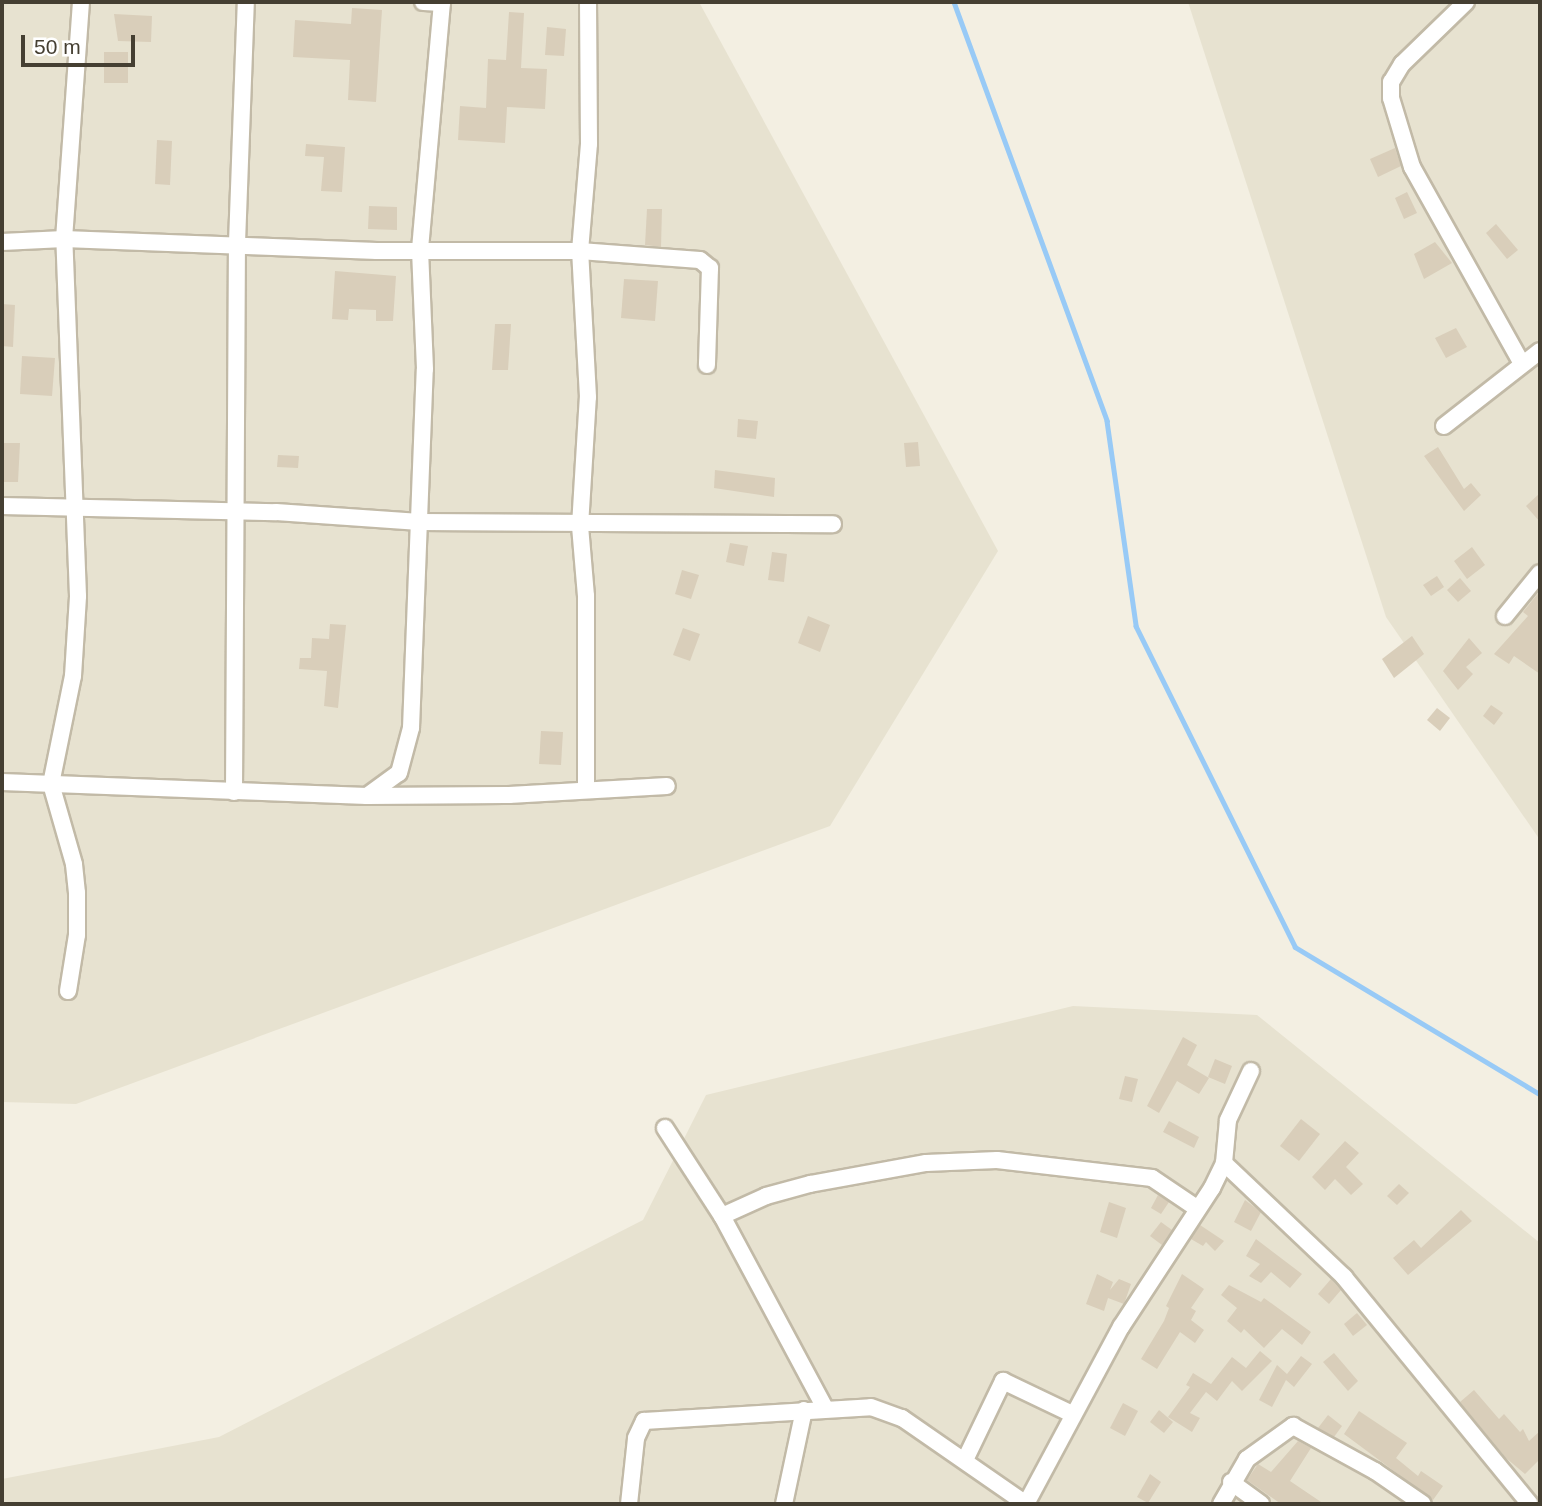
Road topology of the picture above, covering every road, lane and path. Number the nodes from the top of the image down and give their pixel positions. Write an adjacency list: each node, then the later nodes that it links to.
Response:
1 (81, 2): 7 (street)
2 (246, 2): 9 (street)
3 (423, 2): 4 (street)
4 (442, 2): 10 (street)
5 (588, 2): 11 (street)
6 (1466, 2): 13 (street)
7 (64, 239): 8 (street); 9 (street); 16 (street)
8 (2, 242)
9 (237, 243): 10 (street); 18 (street)
10 (420, 249): 11 (street); 19 (street)
11 (580, 251): 14 (street); 21 (street)
12 (1540, 351): 13 (street)
13 (1521, 362): 15 (street)
14 (707, 365)
15 (1444, 426)
16 (76, 505): 17 (street); 18 (street); 25 (street)
17 (2, 506)
18 (238, 511): 19 (street); 28 (street)
19 (420, 522): 21 (street); 29 (street)
20 (833, 524): 21 (street)
21 (580, 526): 27 (street)
22 (1540, 573): 23 (street)
23 (1505, 616)
24 (2, 782): 25 (street)
25 (51, 784): 28 (street); 30 (street)
26 (667, 786): 27 (street)
27 (586, 788): 29 (street)
28 (234, 792): 29 (street)
29 (367, 796)
30 (68, 991)
31 (1251, 1071): 33 (street)
32 (665, 1128): 35 (street)
33 (1224, 1163): 34 (street); 47 (street)
34 (1198, 1209): 35 (street); 38 (street)
35 (722, 1216): 36 (street)
36 (825, 1408): 37 (street); 39 (street)
37 (804, 1410): 42 (street); 43 (street)
38 (1072, 1413): 39 (street); 41 (street)
39 (965, 1460): 41 (street)
40 (1231, 1482): 44 (street); 45 (street); 46 (street)
41 (1017, 1502)
42 (629, 1504)
43 (784, 1504)
44 (1221, 1504)
45 (1261, 1504)
46 (1423, 1504)
47 (1530, 1504)

